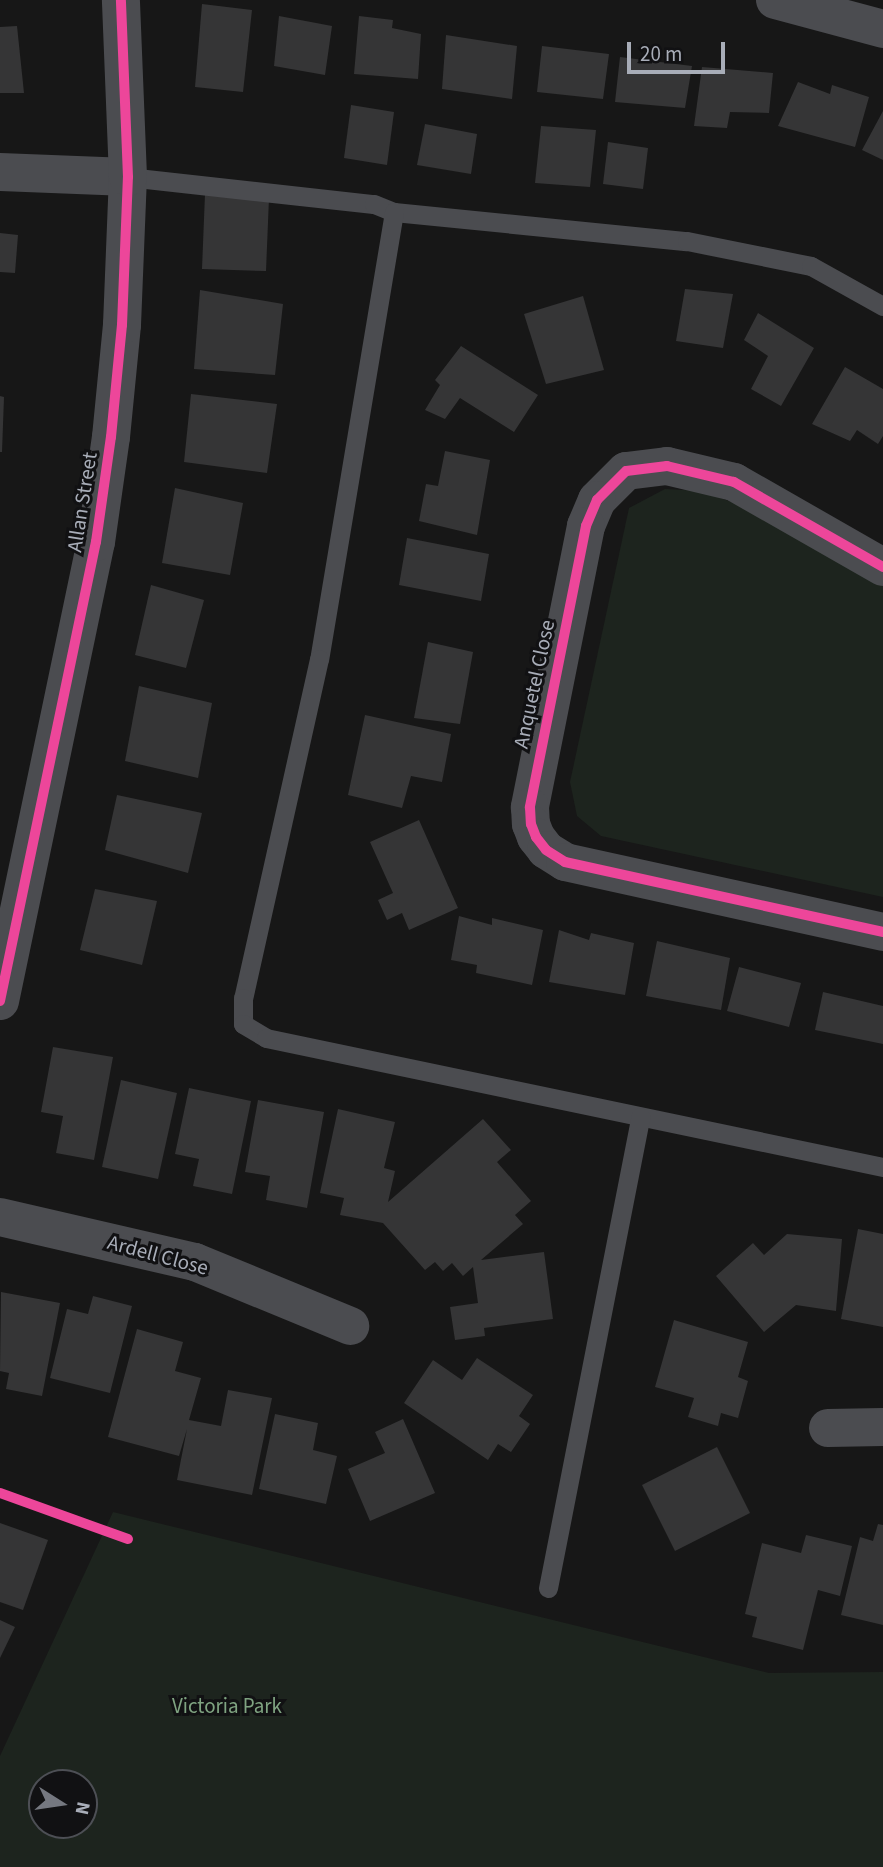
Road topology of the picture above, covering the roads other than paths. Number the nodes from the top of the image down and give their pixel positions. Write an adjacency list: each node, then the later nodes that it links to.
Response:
1 (121, 0): 5 (street, Allan Street)
2 (775, 0): 3 (street)
3 (883, 29)
4 (0, 172): 5 (street)
5 (128, 177): 6 (lane); 10 (street, Allan Street)
6 (394, 212): 7 (lane); 11 (lane)
7 (883, 306)
8 (883, 567): 9 (street, Anquetel Close)
9 (883, 932)
10 (1, 990)
11 (640, 1117): 12 (lane); 17 (lane)
12 (883, 1167)
13 (0, 1217): 14 (street, Ardell Close)
14 (350, 1326)
15 (883, 1427): 16 (street)
16 (828, 1428)
17 (548, 1588)

